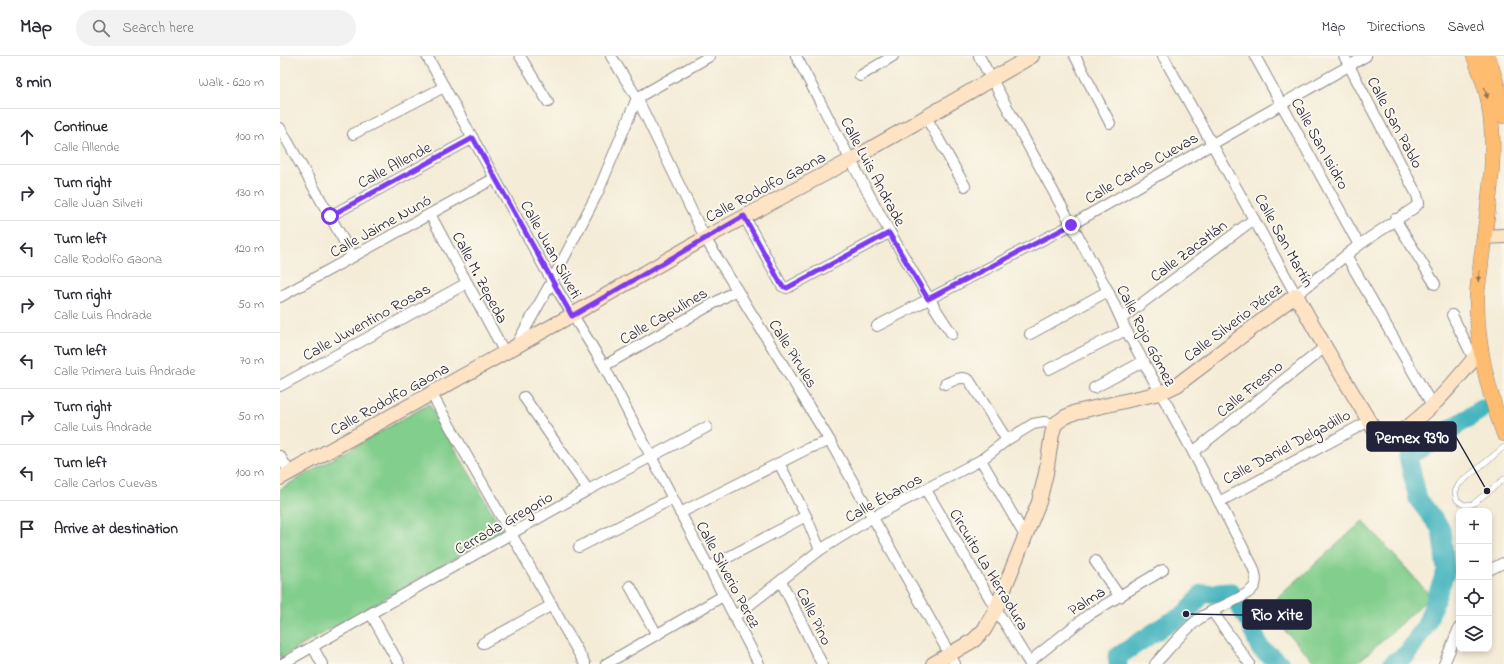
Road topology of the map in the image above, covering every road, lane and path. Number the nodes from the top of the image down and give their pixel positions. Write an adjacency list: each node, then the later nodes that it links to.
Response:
1 (427, 56): 19 (street, Calle Juan Silveti)
2 (520, 56): 21 (street)
3 (611, 56): 20 (street, Calle Pirules)
4 (710, 56): 20 (street)
5 (796, 56): 30 (street, Calle Luis Andrade)
6 (893, 56): 17 (street)
7 (979, 56): 18 (street, Calle Rojo Gómez)
8 (1032, 56): 18 (street, Calle Rodolfo Gaona)
9 (1075, 56): 25 (street)
10 (1163, 56): 29 (street, Calle San Martín)
11 (1255, 56): 22 (street, Calle San Isidro)
12 (1344, 56): 16 (street, Calle San Pablo)
13 (1366, 56): 16 (street, Calle Carlos Cuevas)
14 (1474, 56): 42 (main road, one-way to 42)
15 (1488, 56): 24 (main road)
16 (1350, 66): 22 (street, Calle Carlos Cuevas); 33 (street, Calle San Pablo)
17 (860, 76)
18 (991, 79): 23 (street, Calle Rodolfo Gaona); 39 (street, Calle Rojo Gómez)
19 (444, 87): 27 (street); 28 (street, Calle Juan Silveti)
20 (637, 98): 43 (street, Calle Pirules); 47 (street)
21 (548, 102)
22 (1282, 104): 29 (street, Calle Carlos Cuevas); 44 (street, Calle San Isidro)
23 (926, 116): 30 (street, Calle Rodolfo Gaona); 32 (street)
24 (1504, 116)
25 (1110, 123)
26 (280, 128): 35 (street)
27 (353, 134)
28 (473, 138): 31 (street, Calle Juan Silveti); 35 (street, Calle Allende)
29 (1212, 144): 37 (street, Calle San Martín); 39 (street, Calle Carlos Cuevas)
30 (851, 160): 36 (street, Calle Rodolfo Gaona); 40 (street, Calle Luis Andrade)
31 (495, 178): 34 (street, Calle Jaime Nunó); 47 (street, Calle Juan Silveti)
32 (964, 186)
33 (1419, 203): 38 (street, Calle Silverio Pérez)
34 (430, 214): 46 (street, Calle Jaime Nunó); 48 (street, Calle M. Zepeda)
35 (330, 216): 46 (street)
36 (744, 216): 40 (street); 43 (street, Calle Rodolfo Gaona)
37 (1254, 219): 52 (street, Calle San Martín); 57 (street, Calle Zacatlán)
38 (1395, 220): 44 (street, Calle Silverio Pérez); 49 (street)
39 (1071, 225): 51 (street, Calle Rojo Gómez); 54 (street, Calle Carlos Cuevas)
40 (889, 233): 54 (street, Calle Luis Andrade)
41 (1504, 236): 42 (street)
42 (1484, 237): 64 (main road, one-way to 64)
43 (705, 238): 50 (street, Calle Pirules); 56 (street, Calle Rodolfo Gaona)
44 (1359, 245): 45 (street, Calle Silverio Pérez)
45 (1346, 255): 52 (street, Calle Silverio Pérez); 74 (street)
46 (353, 257): 53 (street, Calle Jaime Nunó)
47 (552, 282): 56 (street, Calle Juan Silveti); 63 (street)
48 (467, 283): 63 (street, Calle M. Zepeda); 69 (street, Calle Juventino Rosas)
49 (1435, 284)
50 (737, 290): 66 (street, Calle Capulines); 79 (street, Calle Pirules)
51 (1108, 291): 57 (street, Calle Rojo Gómez); 61 (street)
52 (1296, 295): 62 (street, Calle San Martín); 72 (street, Calle Silverio Pérez)
53 (280, 297)
54 (928, 299): 58 (street, Calle Carlos Cuevas); 60 (street, Calle Luis Andrade)
55 (1452, 315): 64 (street)
56 (572, 316): 63 (street, Calle Rodolfo Gaona); 66 (street, Calle Juan Silveti)
57 (1121, 319): 59 (street, Calle Rojo Gómez)
58 (877, 326)
59 (1126, 330): 65 (street, Calle Rojo Gómez); 67 (street)
60 (952, 334)
61 (1030, 334)
62 (1325, 347): 75 (street, Calle San Martín); 82 (street, Calle Fresno)
63 (510, 350): 71 (street, Calle Rodolfo Gaona)
64 (1477, 354): 74 (street); 78 (main road)
65 (1144, 361): 70 (street); 72 (street, Calle Rojo Gómez)
66 (604, 366): 84 (street, Calle Juan Silveti)
67 (1049, 369)
68 (945, 384): 80 (street)
69 (280, 386)
70 (1094, 388)
71 (431, 393): 87 (street, Calle Rodolfo Gaona); 96 (street)
72 (1160, 393): 76 (street, Calle Silverio Pérez); 82 (street, Calle Rojo Gómez)
73 (524, 397): 89 (street)
74 (1432, 405): 75 (street, Calle San Martín)
75 (1369, 421): 92 (street, Calle Daniel Delgadillo)
76 (1055, 424): 80 (street, Calle Ébanos); 97 (street)
77 (707, 427): 84 (street, Cerrada Gregorio)
78 (1504, 434)
79 (830, 440): 86 (street); 95 (street, Calle Pirules)
80 (1007, 440): 85 (street, Calle Ébanos)
81 (1504, 447): 88 (lane)
82 (1193, 452): 92 (street, Calle Rojo Gómez)
83 (280, 456): 87 (street)
84 (651, 458): 89 (street, Cerrada Gregorio); 91 (street, Calle Juan Silveti)
85 (981, 460): 90 (street, Calle Ébanos); 97 (street)
86 (779, 463): 93 (street); 94 (street)
87 (285, 475)
88 (1504, 479)
89 (588, 490): 96 (street, Cerrada Gregorio)
90 (926, 490): 95 (street, Calle Ébanos); 110 (street, Circuito La Herradura)
91 (672, 499): 93 (street, Calle Silverio Perez); 98 (street)
92 (1219, 502): 111 (street, Calle Rojo Gómez)
93 (680, 513): 102 (street, Calle Silverio Perez)
94 (806, 516): 99 (street); 102 (street)
95 (873, 517): 99 (street, Calle Ébanos); 118 (street, Calle Pirules)
96 (510, 534): 109 (street); 112 (street, Cerrada Gregorio)
97 (1026, 536): 110 (street)
98 (579, 547)
99 (820, 550): 105 (street, Calle Ébanos)
100 (1095, 561): 108 (street)
101 (1504, 563): 103 (street)
102 (708, 568): 107 (street, Calle Silverio Perez)
103 (1492, 569)
104 (1163, 570): 108 (street, Palma)
105 (781, 580): 113 (street, Calle Ébanos); 127 (street, Calle Pino)
106 (630, 586): 114 (street)
107 (723, 596): 113 (street, Calle Silverio Perez); 114 (street)
108 (1120, 597): 119 (street, Palma)
109 (552, 605): 116 (street); 124 (street)
110 (996, 609): 118 (street); 119 (street, Circuito La Herradura)
111 (1212, 611): 120 (street); 129 (street, Calle Rojo Gómez)
112 (371, 614): 117 (street, Cerrada Gregorio); 123 (street)
113 (734, 617): 126 (street, Calle Silverio Perez)
114 (657, 635): 125 (street)
115 (1456, 635): 130 (street)
116 (484, 642)
117 (314, 647): 121 (street, Cerrada Gregorio); 122 (street)
118 (953, 659): 128 (street)
119 (1029, 663)
120 (1250, 663)
121 (282, 664)
122 (322, 664)
123 (399, 664)
124 (585, 664)
125 (606, 664)
126 (759, 664)
127 (822, 664)
128 (932, 664)
129 (1155, 664)
130 (1444, 664)

